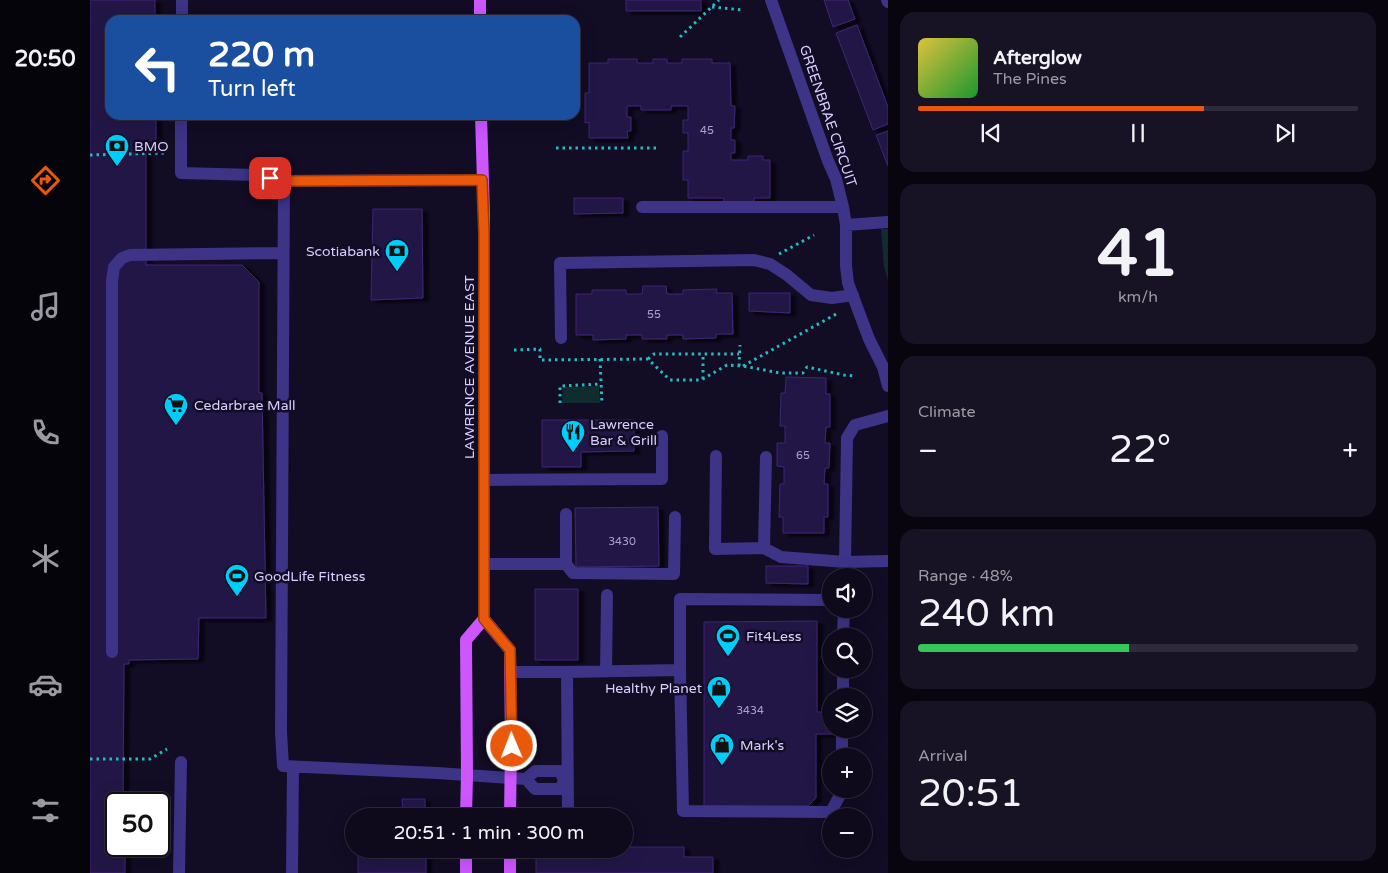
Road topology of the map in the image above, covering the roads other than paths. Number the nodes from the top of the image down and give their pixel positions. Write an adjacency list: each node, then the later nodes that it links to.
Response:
1 (182, 0): 4 (street)
2 (480, 0): 5 (main road)
3 (770, 0): 10 (street, GREENBRAE CIRCUIT)
4 (182, 15)
5 (480, 15)
6 (181, 120): 9 (street)
7 (481, 120): 8 (main road, LAWRENCE AVENUE EAST)
8 (482, 180): 9 (street); 22 (main road, LAWRENCE AVENUE EAST)
9 (284, 181): 14 (street)
10 (843, 207): 11 (street); 13 (street, GREENBRAE CIRCUIT)
11 (642, 208)
12 (888, 222): 13 (street)
13 (846, 225): 15 (street, GREENBRAE CIRCUIT)
14 (282, 252): 33 (street); 39 (street)
15 (854, 300): 16 (street); 17 (street, GREENBRAE CIRCUIT)
16 (561, 338)
17 (888, 386)
18 (888, 416): 27 (street)
19 (662, 436): 22 (street)
20 (716, 456): 25 (street)
21 (766, 457): 25 (street)
22 (484, 480): 28 (main road, LAWRENCE AVENUE EAST)
23 (566, 514): 29 (street)
24 (675, 517): 29 (street)
25 (764, 548): 27 (street)
26 (888, 561): 27 (street)
27 (845, 562)
28 (484, 564): 29 (street); 32 (main road, LAWRENCE AVENUE EAST)
29 (566, 564)
30 (607, 595): 35 (street)
31 (822, 600): 34 (street)
32 (484, 619): 36 (main road); 40 (main road)
33 (112, 652)
34 (680, 670): 35 (street); 44 (street)
35 (606, 671): 37 (street)
36 (510, 672): 37 (street); 41 (main road)
37 (567, 672): 43 (street)
38 (181, 762): 50 (street)
39 (293, 767): 40 (street); 51 (street)
40 (467, 775): 41 (street); 45 (main road)
41 (511, 779): 42 (street); 46 (main road)
42 (526, 779): 43 (street); 43 (street)
43 (566, 780): 47 (street)
44 (838, 798)
45 (466, 808)
46 (510, 808)
47 (568, 808)
48 (466, 858): 52 (main road)
49 (510, 858): 53 (main road)
50 (179, 873)
51 (292, 873)
52 (466, 873)
53 (510, 873)

